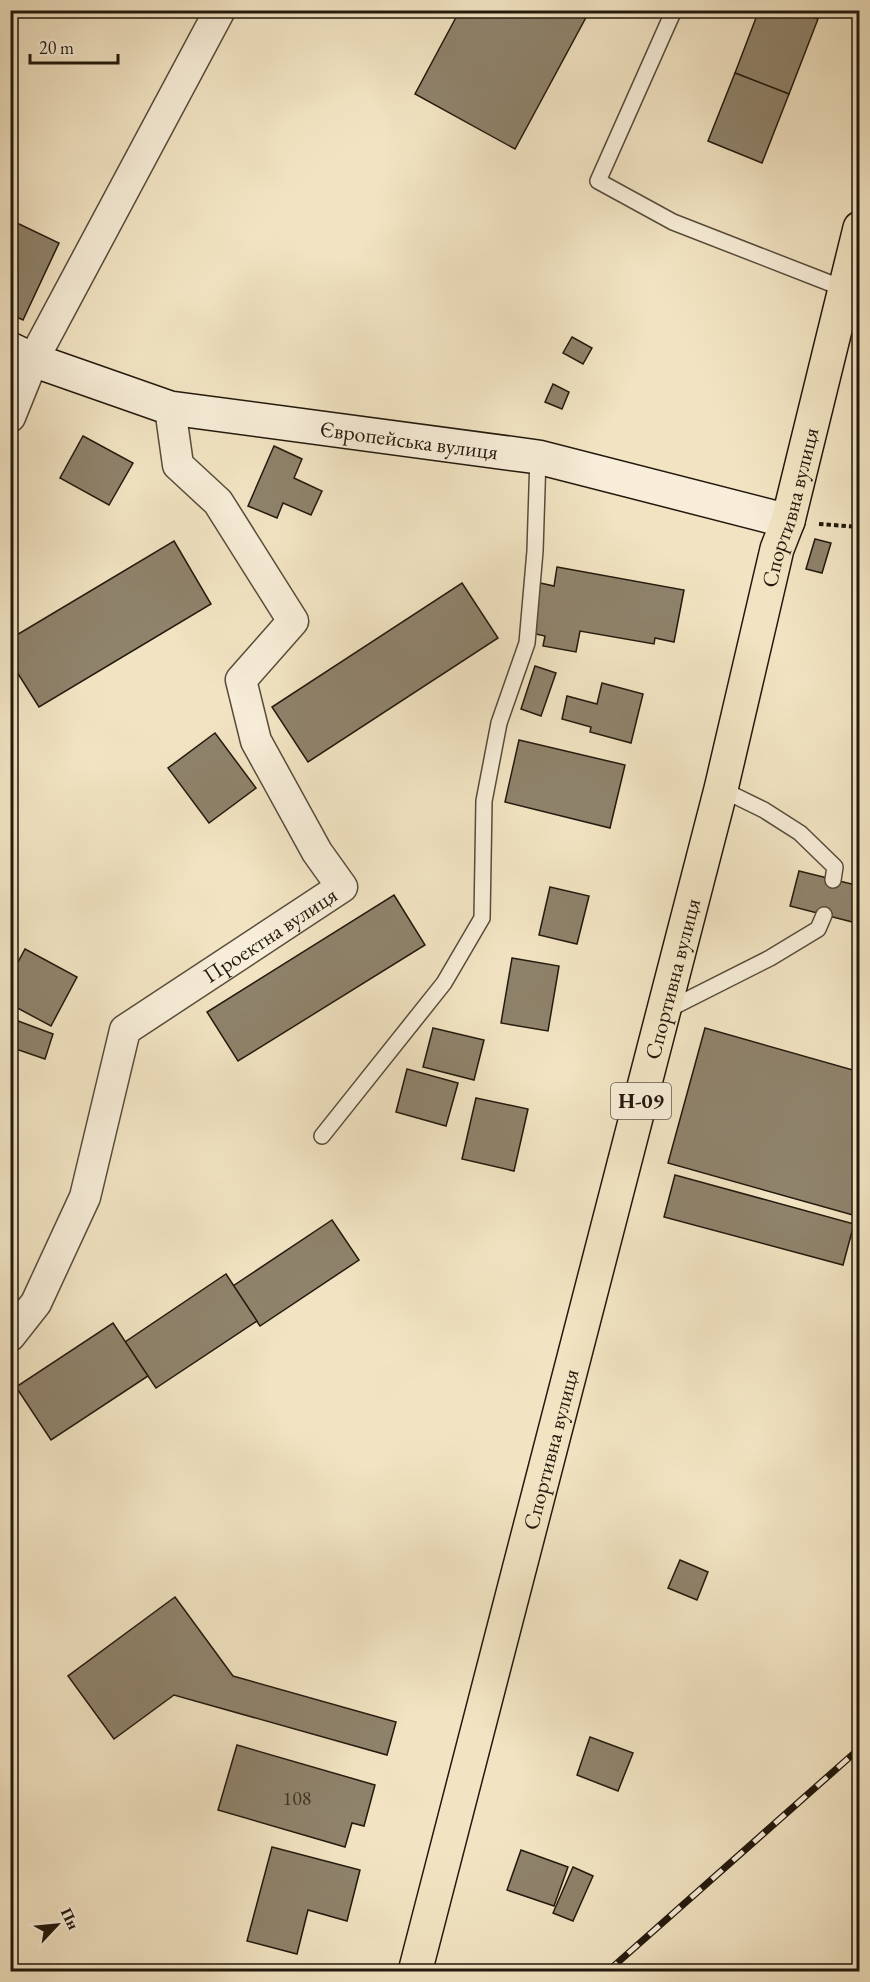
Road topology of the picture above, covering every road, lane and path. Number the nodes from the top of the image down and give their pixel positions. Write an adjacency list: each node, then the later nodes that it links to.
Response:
1 (220, 10): 5 (street)
2 (674, 10): 4 (lane)
3 (860, 228): 4 (main road, Спортивна вулиця / Н-09)
4 (844, 289): 9 (main road, Спортивна вулиця / Н-09)
5 (22, 354): 6 (street, Європейська вулиця); 7 (street)
6 (170, 408): 8 (street, Європейська вулиця); 16 (street, Проектна вулиця)
7 (10, 417)
8 (538, 457): 9 (street, Європейська вулиця); 15 (lane)
9 (788, 521): 10 (path); 11 (main road, Спортивна вулиця / Н-09)
10 (860, 527)
11 (721, 789): 12 (lane); 14 (main road, Спортивна вулиця / Н-09)
12 (833, 880)
13 (824, 915): 14 (lane)
14 (664, 1012): 17 (main road, Спортивна вулиця / Н-09)
15 (322, 1136)
16 (10, 1336)
17 (415, 1971)

